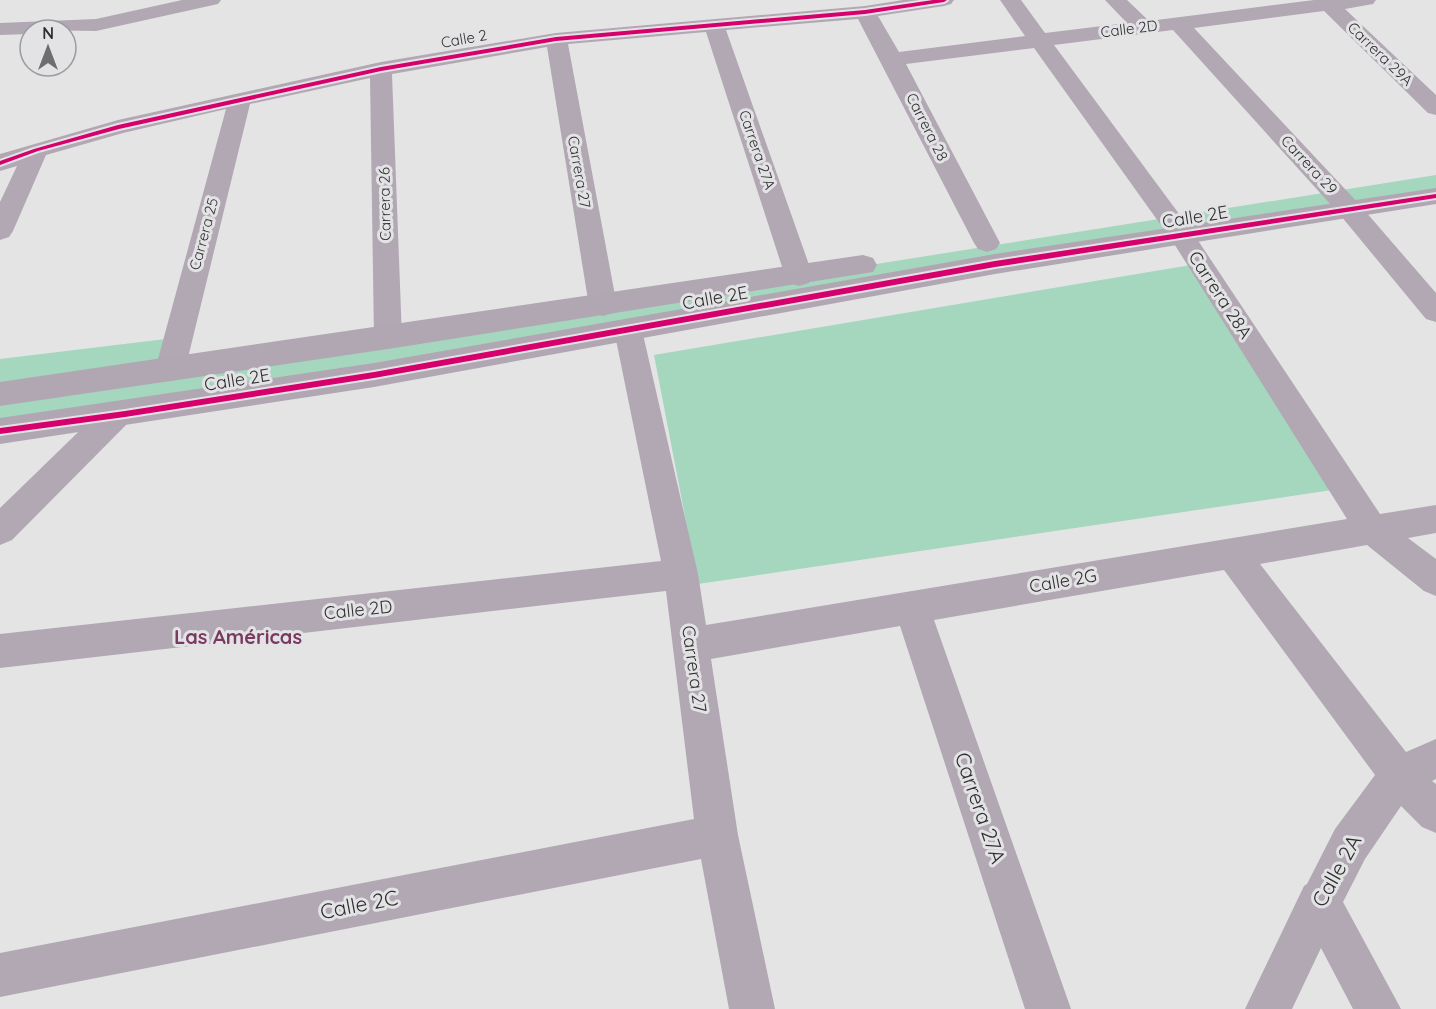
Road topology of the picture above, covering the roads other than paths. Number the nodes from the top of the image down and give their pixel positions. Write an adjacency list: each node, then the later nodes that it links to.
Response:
1 (211, 0): 13 (street)
2 (944, 0): 8 (street, Calle 2)
3 (1010, 0): 15 (street, Carrera 28A)
4 (1115, 0): 12 (street)
5 (1218, 0): 9 (street)
6 (1366, 0): 7 (street, Calle 2D)
7 (1327, 2): 9 (street, Calle 2D); 19 (street, Carrera 29A)
8 (865, 12): 11 (street, Calle 2); 16 (street, Carrera 28)
9 (1236, 16): 10 (street, Calle 2D)
10 (1178, 23): 12 (street, Calle 2D); 24 (street, Carrera 29)
11 (714, 25): 14 (street, Calle 2); 28 (street, Carrera 27A)
12 (1144, 27): 15 (street, Calle 2D)
13 (0, 29)
14 (556, 39): 17 (street, Calle 2); 30 (street, Carrera 27)
15 (1042, 40): 16 (street, Calle 2D); 25 (street, Carrera 28A)
16 (892, 59): 27 (street, Carrera 28)
17 (381, 69): 18 (street, Calle 2); 31 (street, Carrera 26)
18 (240, 99): 20 (street, Calle 2); 32 (street, Carrera 25)
19 (1436, 108)
20 (36, 150): 21 (street, Calle 2); 26 (street)
21 (0, 163)
22 (1436, 173): 24 (street, Calle 2E)
23 (1436, 196): 24 (street, Calle 2E)
24 (1341, 200): 25 (street, Calle 2E); 29 (street, Carrera 29)
25 (1174, 226): 27 (street, Calle 2E); 30 (street, Calle 2E); 37 (street, Carrera 28A)
26 (0, 231)
27 (987, 243): 28 (street, Calle 2E)
28 (799, 276): 30 (street, Calle 2E)
29 (1436, 312)
30 (616, 318): 31 (street, Calle 2E); 34 (street, Calle 2E); 40 (street, Carrera 27)
31 (388, 338): 32 (street, Calle 2E)
32 (170, 370): 33 (street, Calle 2E)
33 (0, 394)
34 (115, 416): 35 (street, Calle 2E); 38 (street)
35 (0, 431)
36 (1436, 519): 37 (street, Calle 2G)
37 (1371, 529): 39 (street, Calle 2G); 41 (street, Carrera 28A)
38 (0, 530)
39 (1231, 553): 42 (street, Calle 2G); 46 (street)
40 (681, 574): 43 (street, Carrera 27); 44 (street, Calle 2D)
41 (1436, 580)
42 (912, 607): 43 (street, Calle 2G); 52 (street, Carrera 27A)
43 (690, 645): 48 (street, Carrera 27)
44 (0, 651)
45 (1436, 759): 46 (street)
46 (1399, 775): 47 (street); 49 (street, Calle 2A)
47 (1436, 813)
48 (717, 835): 50 (street, Calle 2C); 51 (street, Carrera 27)
49 (1319, 902): 53 (street, Calle 2A); 54 (street)
50 (0, 975)
51 (752, 1009)
52 (1048, 1009)
53 (1268, 1009)
54 (1378, 1009)

